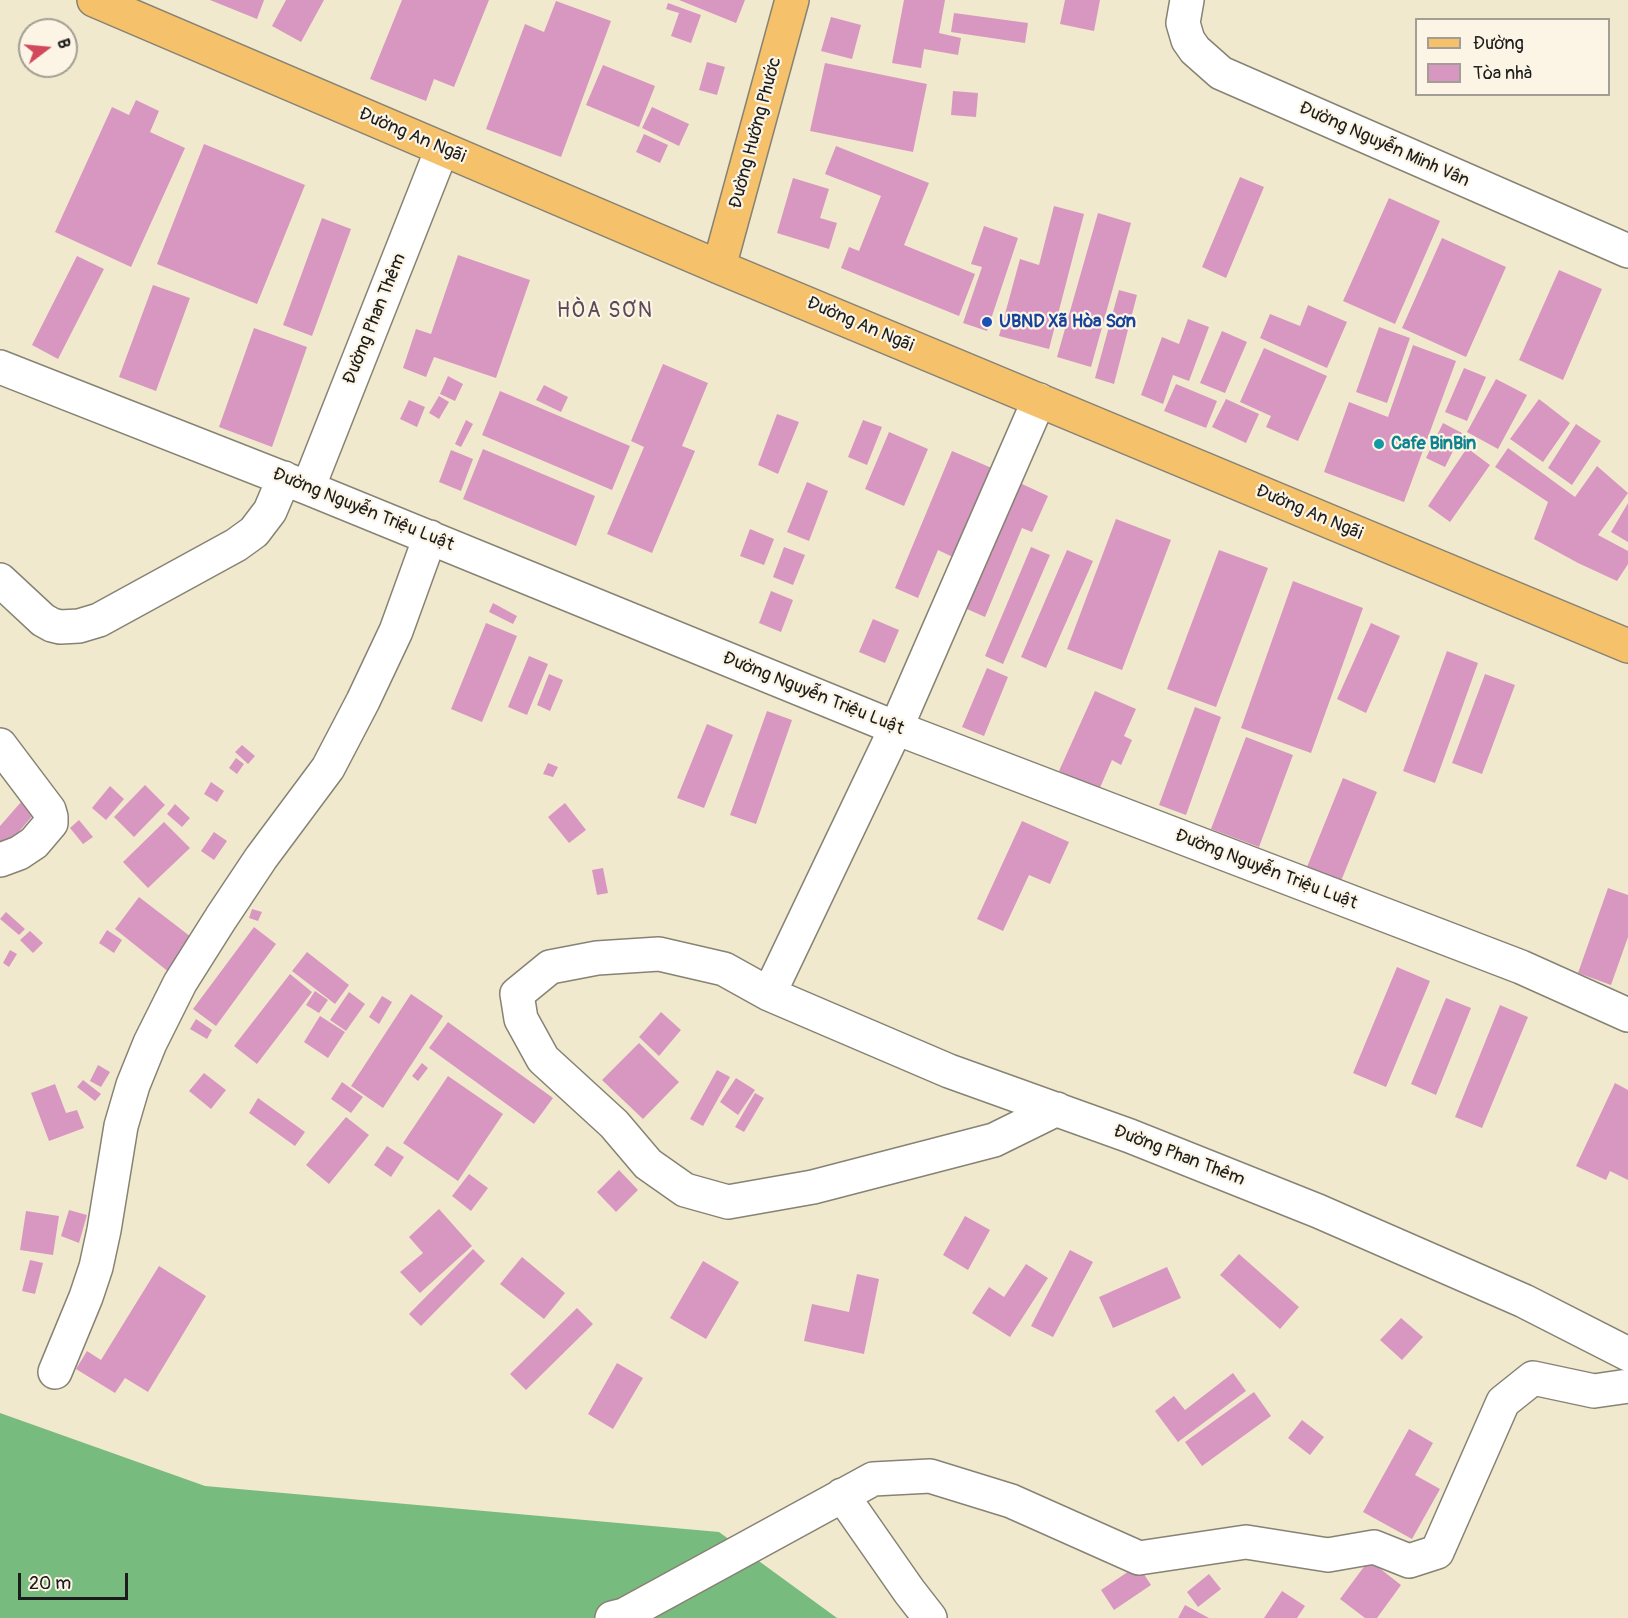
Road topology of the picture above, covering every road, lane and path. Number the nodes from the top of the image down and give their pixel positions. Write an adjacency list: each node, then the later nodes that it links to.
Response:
1 (94, 0): 4 (main road, Đường An Ngãi)
2 (792, 0): 6 (main road, Đường Hưởng Phước)
3 (1187, 0): 5 (street, Đường Nguyễn Minh Vân)
4 (442, 149): 6 (main road, Đường An Ngãi); 9 (street, Đường Phan Thêm)
5 (1628, 251)
6 (719, 267): 8 (main road, Đường An Ngãi)
7 (0, 367): 9 (street, Đường Nguyễn Triệu Luật)
8 (1039, 400): 12 (main road, Đường An Ngãi); 13 (street)
9 (296, 483): 10 (street, Đường Nguyễn Triệu Luật); 11 (street, Đường Phan Thêm)
10 (430, 537): 13 (street, Đường Nguyễn Triệu Luật); 20 (street)
11 (0, 580)
12 (1628, 646)
13 (896, 728): 16 (street); 17 (street, Đường Nguyễn Triệu Luật)
14 (0, 745): 15 (street)
15 (0, 860)
16 (770, 994): 18 (street, Đường Phan Thêm); 18 (street, Đường Phan Thêm)
17 (1628, 1015)
18 (1057, 1109): 19 (street, Đường Phan Thêm)
19 (1628, 1354)
20 (55, 1372)
21 (1628, 1386): 22 (street)
22 (842, 1496): 23 (street); 24 (street)
23 (612, 1618)
24 (930, 1618)

